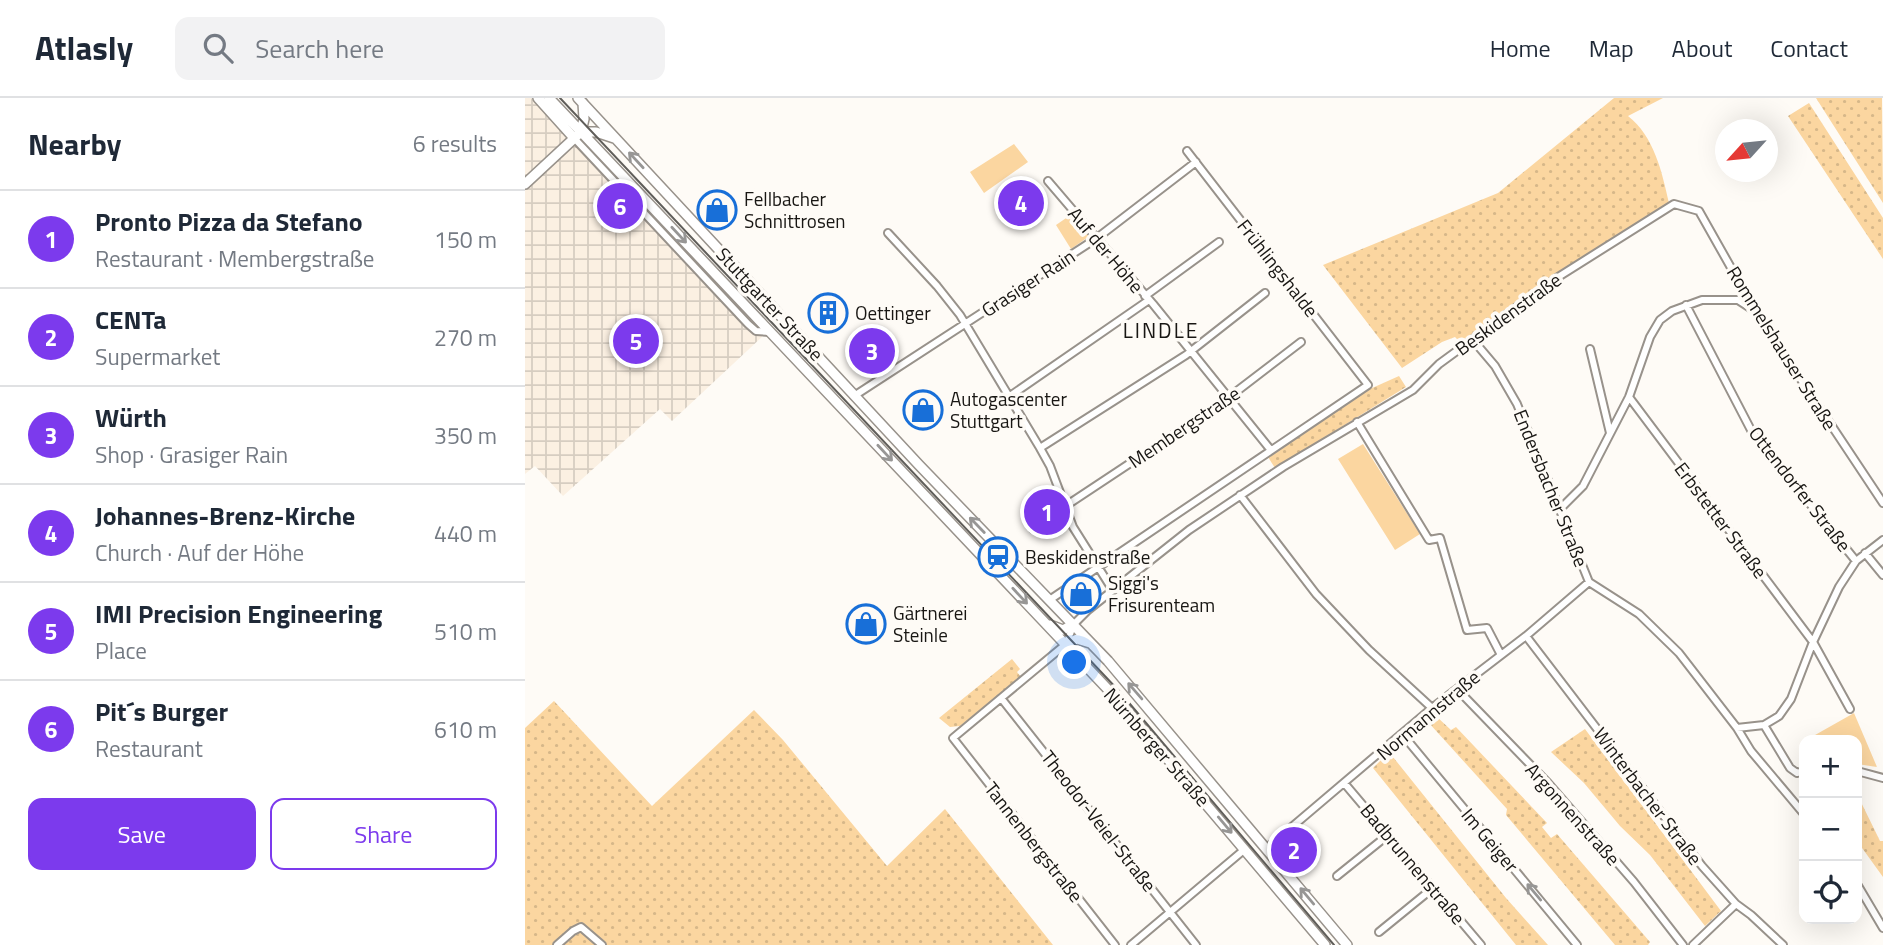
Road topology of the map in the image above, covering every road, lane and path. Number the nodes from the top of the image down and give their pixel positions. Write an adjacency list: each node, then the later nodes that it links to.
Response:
1 (538, 98): 4 (main road)
2 (549, 98): 4 (main road, Stuttgarter Straße)
3 (580, 100): 4 (main road); 5 (main road, Stuttgarter Straße)
4 (578, 135): 5 (main road); 9 (main road); 27 (main road, Stuttgarter Straße, one-way to 27)
5 (616, 139): 23 (main road, Stuttgarter Straße, one-way to 5)
6 (1187, 151): 7 (street, Frühlingshalde)
7 (1196, 162): 12 (street, Grasiger Rain); 31 (street, Frühlingshalde)
8 (1048, 181): 12 (street, Auf der Höhe)
9 (525, 184)
10 (1674, 204): 17 (street, Rommelshauser Straße); 19 (street, Beskidenstraße)
11 (888, 233): 18 (street)
12 (1097, 238): 15 (street, Auf der Höhe); 18 (street, Grasiger Rain)
13 (1219, 242): 15 (street)
14 (1265, 293): 22 (street)
15 (1147, 298): 22 (street, Auf der Höhe); 24 (street)
16 (1686, 305): 17 (street); 26 (street); 39 (street, Ottendorfer Straße)
17 (1756, 312): 33 (street, Rommelshauser Straße)
18 (965, 323): 23 (street, Grasiger Rain); 24 (street)
19 (1473, 340): 28 (street, Beskidenstraße); 35 (street, Endersbacher Straße)
20 (1301, 342): 25 (street, Membergstraße)
21 (1590, 349): 29 (street)
22 (1191, 351): 25 (street, Auf der Höhe); 30 (street)
23 (854, 396): 44 (main road, Stuttgarter Straße, one-way to 23)
24 (1010, 396): 30 (street)
25 (1229, 397): 31 (street, Auf der Höhe); 34 (street, Membergstraße)
26 (1629, 397): 29 (street); 48 (street, Erbstetter Straße)
27 (838, 403): 45 (main road, Nürnberger Straße, one-way to 45)
28 (1357, 422): 32 (street, Beskidenstraße); 51 (street)
29 (1610, 433): 35 (street)
30 (1040, 448): 34 (street)
31 (1271, 449): 40 (street)
32 (1240, 495): 43 (street, Beskidenstraße); 54 (street)
33 (1883, 503)
34 (1065, 508): 36 (street, Membergstraße); 40 (street)
35 (1559, 510): 42 (street, Endersbacher Straße)
36 (1033, 529)
37 (1883, 540): 38 (street)
38 (1865, 553): 39 (street); 41 (street)
39 (1856, 561): 48 (street)
40 (1098, 568): 43 (street); 44 (street)
41 (1883, 575)
42 (1589, 582): 47 (street, Normannstraße); 57 (street, Endersbacher Straße)
43 (1112, 589): 46 (street, Beskidenstraße)
44 (1051, 599): 46 (main road, Nürnberger Straße)
45 (1046, 623): 46 (main road); 49 (main road, Nürnberger Straße)
46 (1074, 624): 49 (street); 50 (main road, Nürnberger Straße)
47 (1526, 636): 51 (street, Normannstraße); 70 (street, Winterbacher Straße)
48 (1812, 642): 55 (street, Erbstetter Straße); 56 (street)
49 (1066, 644): 50 (main road); 53 (street); 66 (main road, Nürnberger Straße, one-way to 66)
50 (1093, 645): 65 (main road, Nürnberger Straße, one-way to 50)
51 (1501, 655): 52 (street, Normannstraße)
52 (1457, 689): 54 (street, Normannstraße); 83 (street, Argonnenstraße)
53 (1002, 698): 71 (street, Theodor-Veiel-Straße); 77 (street, Tannenbergstraße)
54 (1432, 708): 58 (street, Normannstraße)
55 (1850, 709)
56 (1764, 725): 57 (street); 59 (street)
57 (1737, 729): 63 (street, Endersbacher Straße)
58 (1403, 735): 62 (street, Normannstraße); 82 (street, Im Geiger, one-way to 58)
59 (1799, 772)
60 (1862, 772): 61 (street)
61 (1883, 778)
62 (1345, 784): 64 (street, Badbrunnenstraße); 65 (street, Normannstraße)
63 (1799, 808)
64 (1388, 835): 67 (street); 68 (street, Badbrunnenstraße)
65 (1267, 848): 81 (main road, Nürnberger Straße, one-way to 65)
66 (1245, 849): 71 (street); 80 (main road, Nürnberger Straße)
67 (1337, 876)
68 (1433, 888): 73 (street); 74 (street, Badbrunnenstraße)
69 (1862, 892): 72 (street)
70 (1736, 904): 84 (street); 85 (street, Winterbacher Straße)
71 (1170, 911): 78 (street); 79 (street, Theodor-Veiel-Straße)
72 (1883, 928)
73 (1379, 932)
74 (1477, 944)
75 (557, 945): 76 (street)
76 (601, 945)
77 (1115, 945)
78 (1131, 945)
79 (1196, 945)
80 (1325, 945)
81 (1347, 945)
82 (1577, 945)
83 (1683, 945)
84 (1693, 945)
85 (1783, 945)

